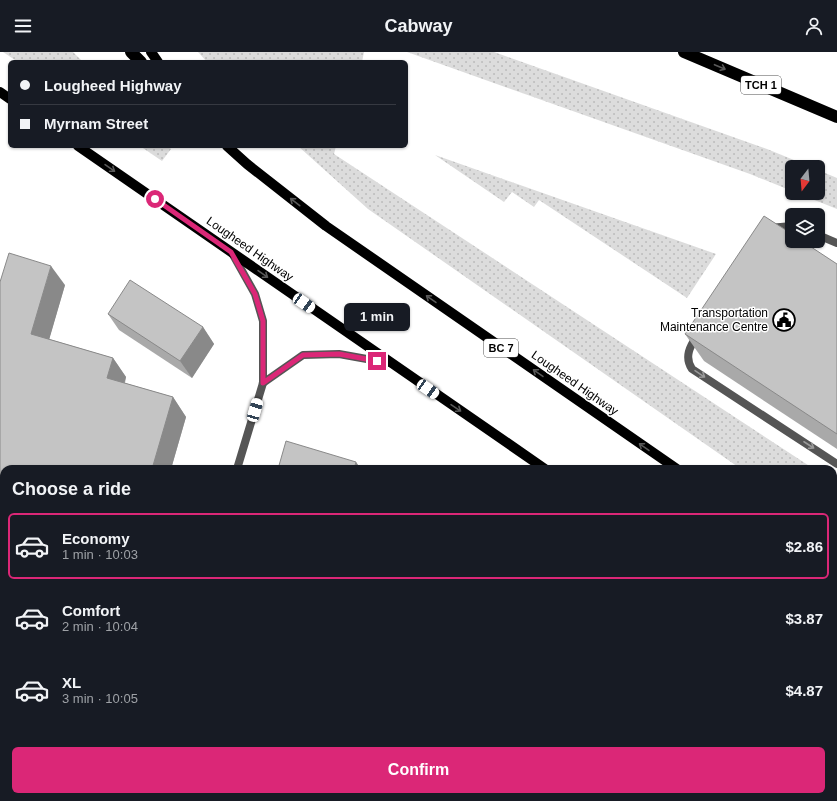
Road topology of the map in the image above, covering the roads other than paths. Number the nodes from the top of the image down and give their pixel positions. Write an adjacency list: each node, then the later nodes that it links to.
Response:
1 (131, 52): 3 (highway)
2 (684, 52): 4 (highway, TCH 1, one-way to 4)
3 (139, 60)
4 (837, 117)
5 (81, 148): 11 (main road, Lougheed Highway, one-way to 11)
6 (229, 148): 18 (main road, Lougheed Highway / BC 7, one-way to 6)
7 (785, 228): 8 (street)
8 (767, 232)
9 (825, 238): 10 (street)
10 (837, 243)
11 (231, 252): 13 (main road, Lougheed Highway, one-way to 13); 14 (street)
12 (703, 328): 15 (street, one-way to 15)
13 (389, 363): 14 (street); 17 (main road, Lougheed Highway, one-way to 17)
14 (263, 383): 16 (street)
15 (837, 464)
16 (239, 465)
17 (539, 465)
18 (671, 465)

